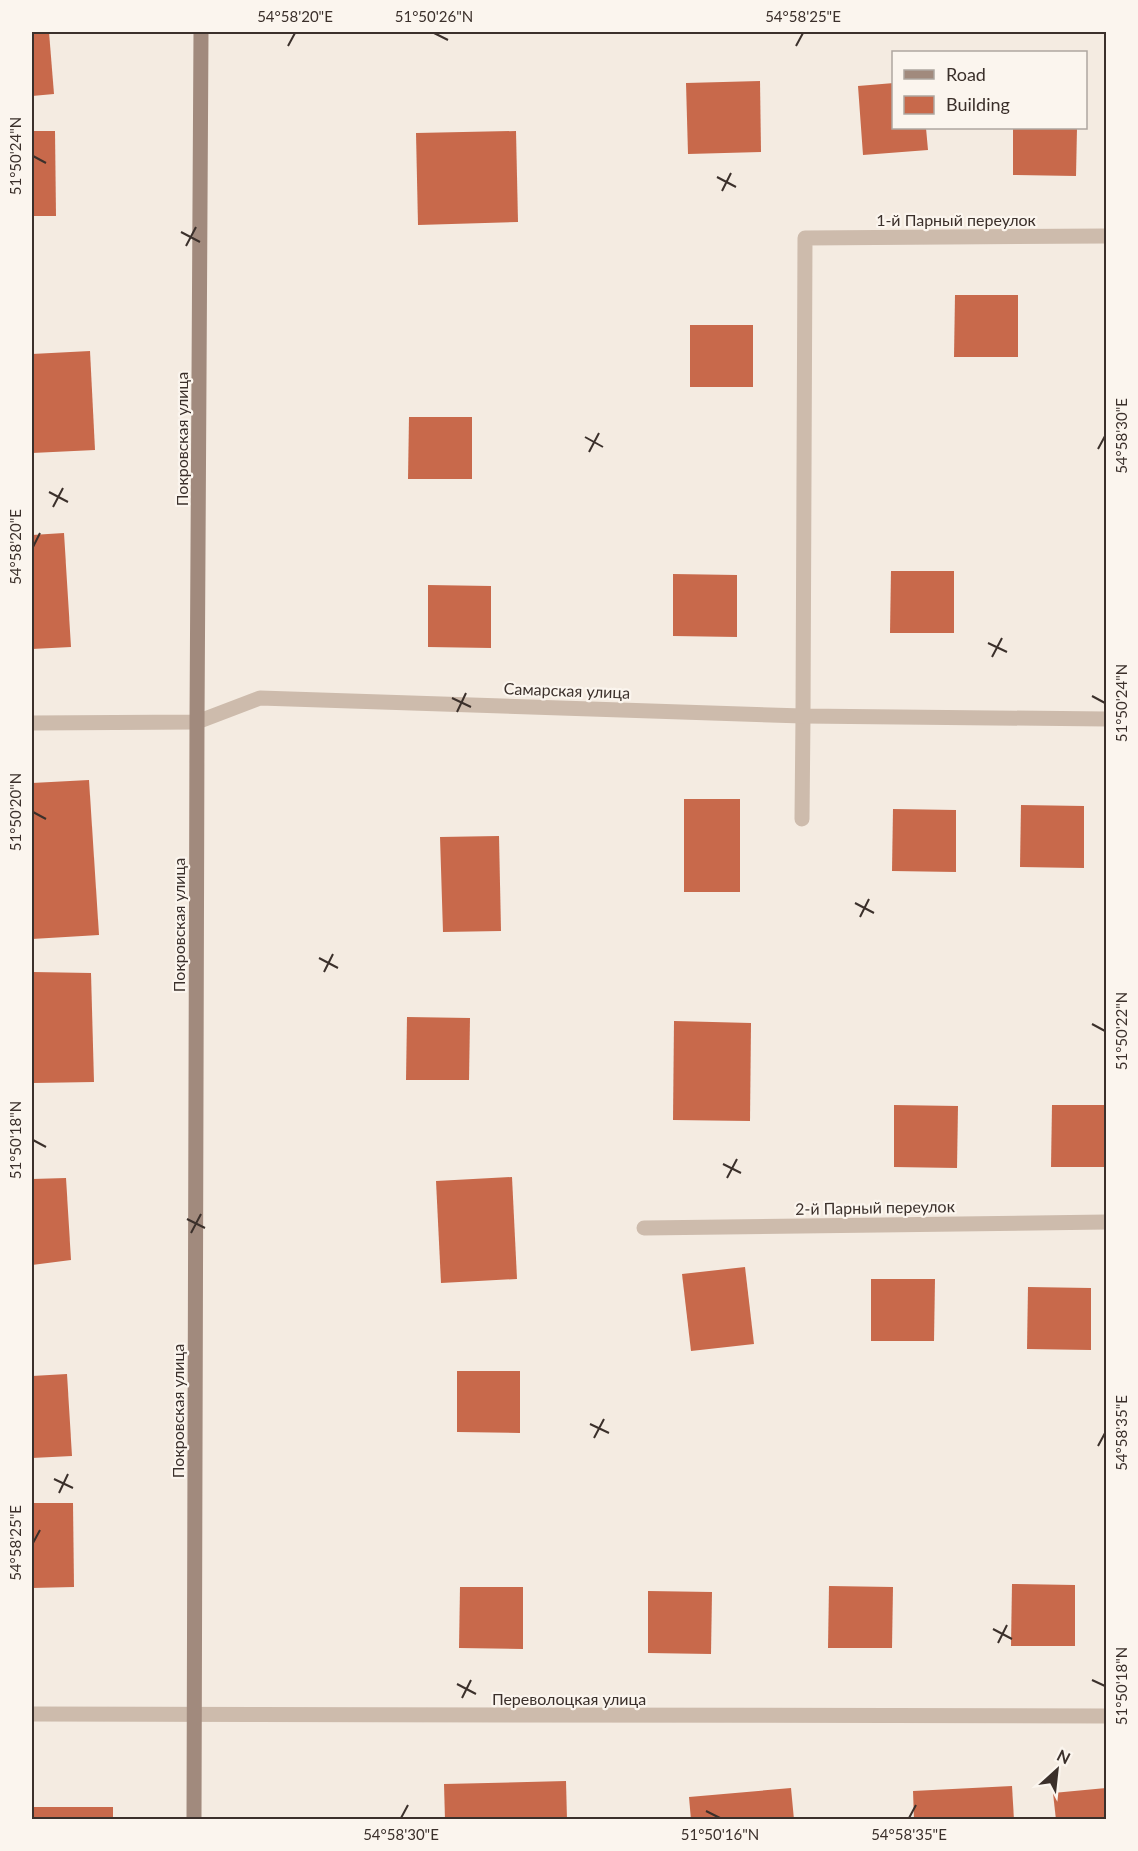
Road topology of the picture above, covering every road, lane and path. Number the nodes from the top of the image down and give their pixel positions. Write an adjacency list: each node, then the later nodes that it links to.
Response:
1 (201, 32): 5 (street, Покровская улица)
2 (1107, 236): 3 (street, 1-й Парный переулок)
3 (803, 716): 4 (street, Самарская улица); 5 (street, Самарская улица); 7 (street)
4 (1107, 719)
5 (197, 722): 6 (street, Самарская улица); 11 (street, Покровская улица)
6 (32, 723)
7 (802, 819)
8 (1107, 1222): 9 (street, 2-й Парный переулок)
9 (644, 1228)
10 (32, 1714): 11 (street, Переволоцкая улица)
11 (194, 1715): 12 (street, Переволоцкая улица); 13 (street, Покровская улица)
12 (1107, 1716)
13 (194, 1820)

